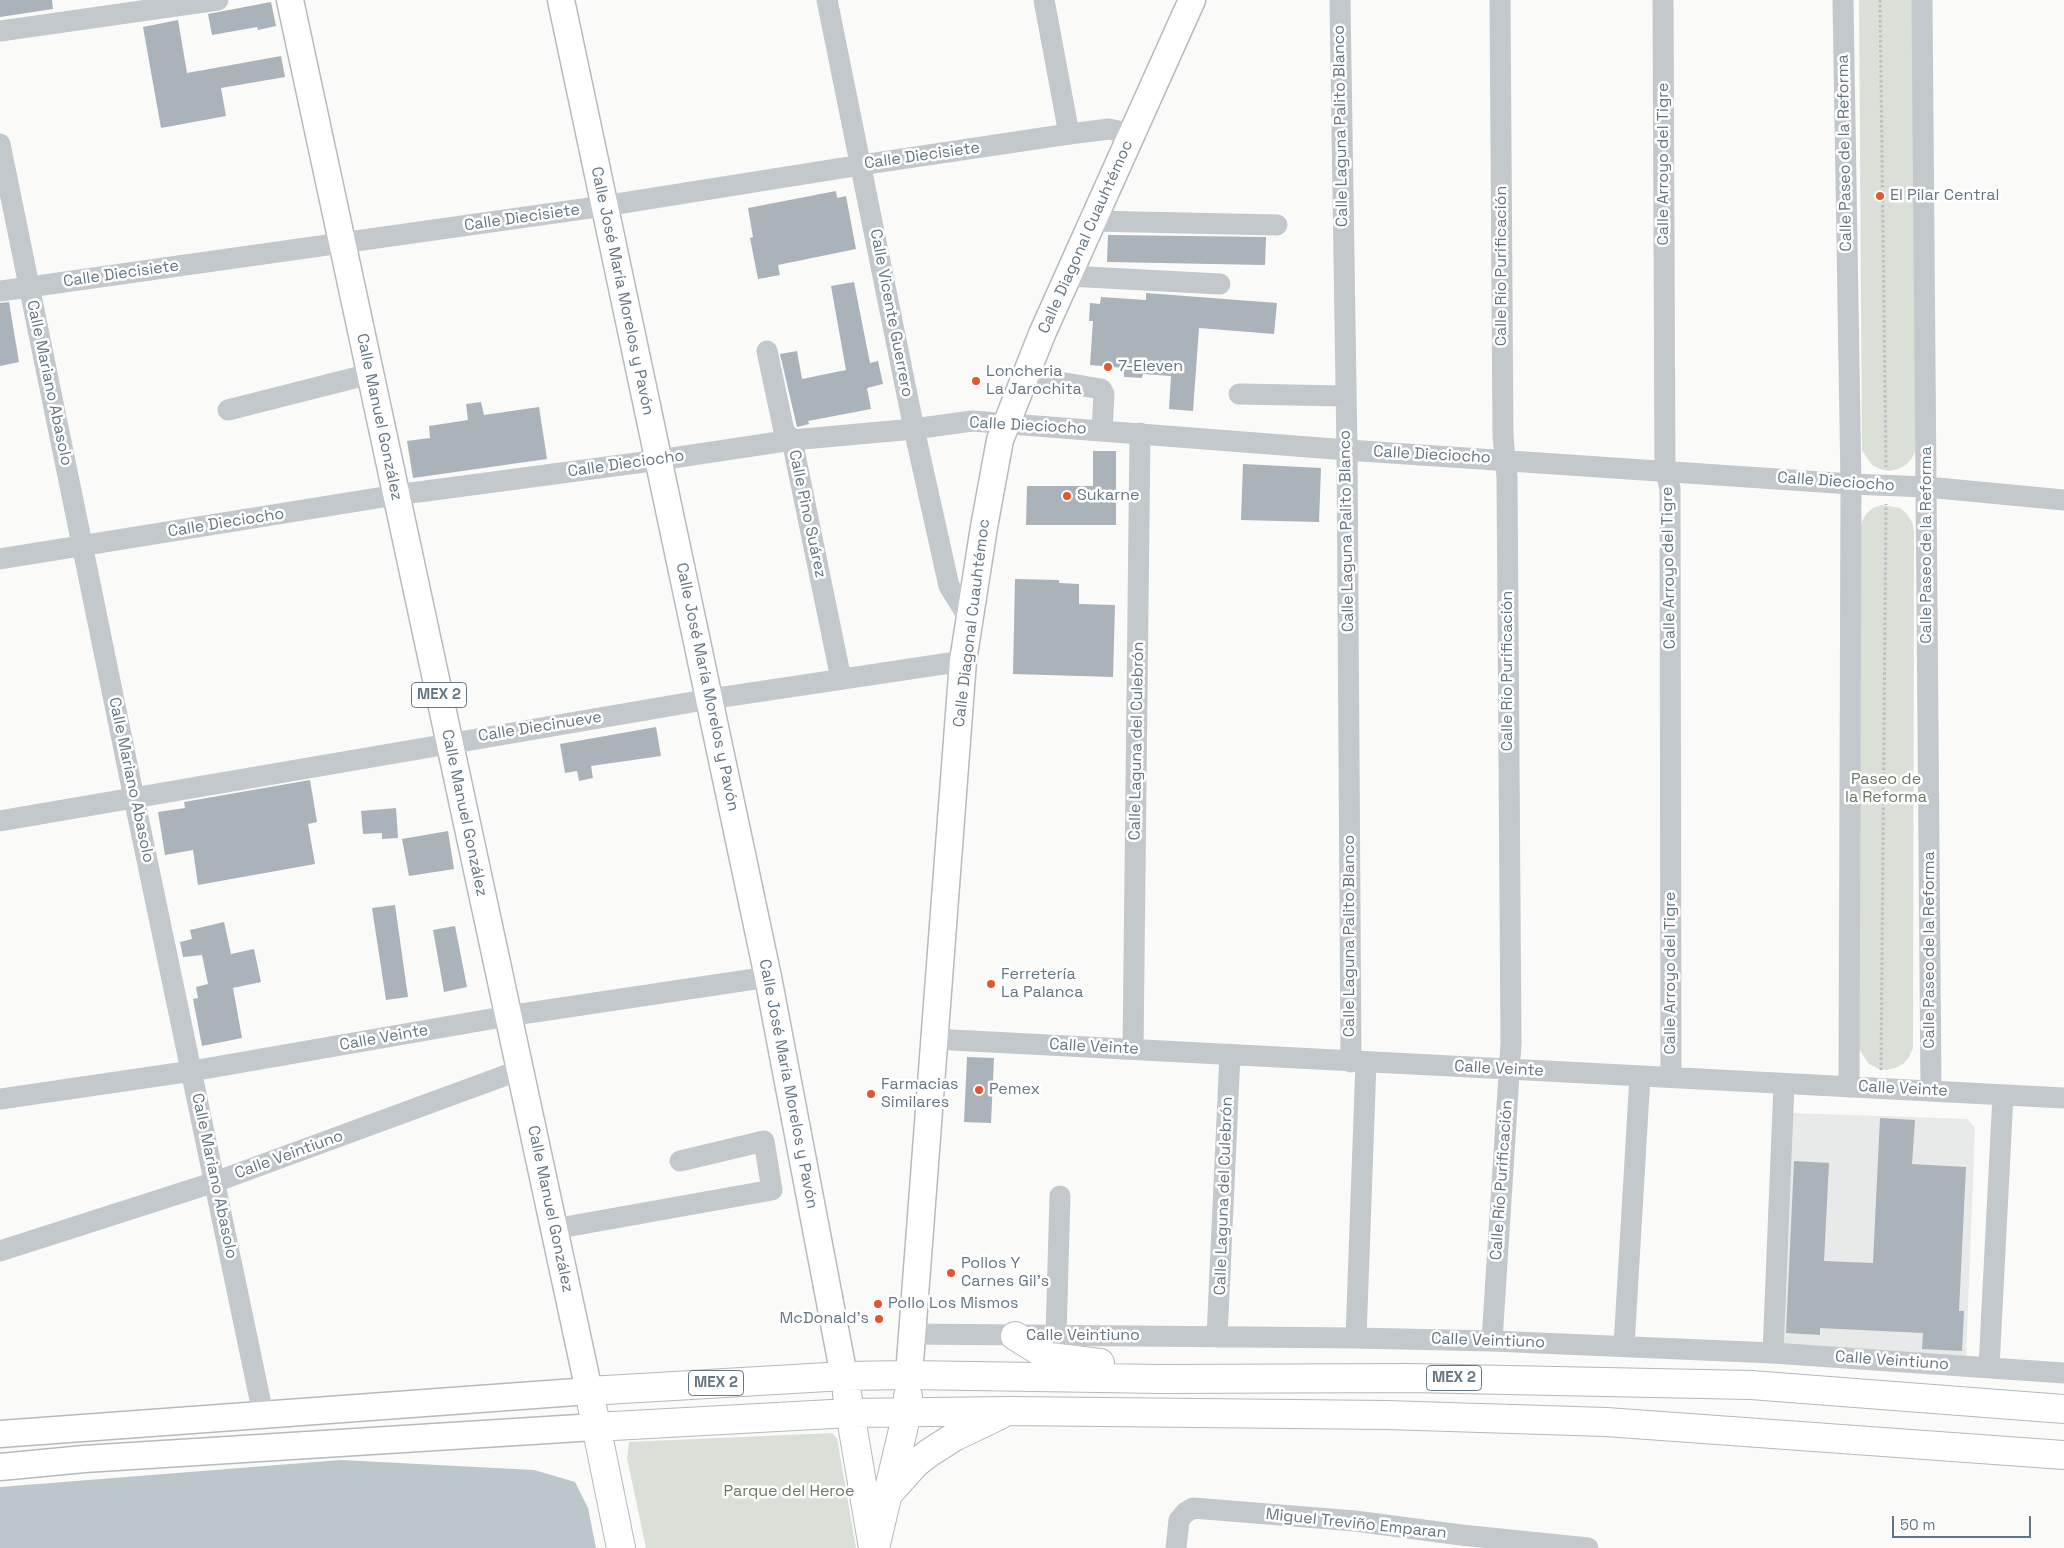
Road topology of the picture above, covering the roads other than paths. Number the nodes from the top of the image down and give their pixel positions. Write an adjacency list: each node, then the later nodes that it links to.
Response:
1 (218, 0): 12 (street)
2 (290, 0): 20 (main road, Calle Manuel González / MEX 2)
3 (561, 0): 17 (main road, Calle José María Morelos y Pavón)
4 (827, 0): 16 (street, Calle Vicente Guerrero)
5 (1044, 0): 13 (street)
6 (1192, 0): 14 (main road, Calle Diagonal Cuauhtémoc)
7 (1340, 0): 29 (street, Calle Laguna Palito Blanco)
8 (1500, 0): 37 (street, Calle Río Purificación)
9 (1663, 0): 39 (street, Calle Arroyo del Tigre)
10 (1843, 0): 40 (street, Calle Paseo de la Reforma)
11 (1922, 0): 41 (street, Calle Paseo de la Reforma)
12 (0, 32)
13 (1069, 134): 14 (street, Calle Diecisiete); 16 (street, Calle Diecisiete)
14 (1132, 134): 18 (main road, Calle Diagonal Cuauhtémoc)
15 (0, 144): 23 (street, Calle Mariano Abasolo)
16 (861, 165): 17 (street, Calle Diecisiete); 32 (street, Calle Vicente Guerrero)
17 (604, 206): 20 (street, Calle Diecisiete); 38 (main road, Calle José María Morelos y Pavón)
18 (1093, 221): 19 (street); 21 (main road, Calle Diagonal Cuauhtémoc)
19 (1277, 225)
20 (342, 244): 23 (street, Calle Diecisiete); 26 (main road, Calle Manuel González / MEX 2)
21 (1068, 276): 22 (street); 27 (main road, Calle Diagonal Cuauhtémoc)
22 (1220, 284)
23 (29, 288): 24 (street, Calle Diecisiete); 44 (street, Calle Mariano Abasolo)
24 (0, 291)
25 (767, 351): 35 (street, Calle Pino Suárez)
26 (370, 374): 30 (street); 42 (main road, Calle Manuel González / MEX 2)
27 (1024, 376): 31 (main road, Calle Diagonal Cuauhtémoc); 33 (street)
28 (1239, 394): 29 (street)
29 (1345, 396): 36 (street, Calle Laguna Palito Blanco)
30 (228, 410)
31 (1006, 423): 32 (street, Calle Dieciocho); 33 (street, Calle Dieciocho); 46 (main road, Calle Diagonal Cuauhtémoc)
32 (914, 429): 35 (street, Calle Dieciocho); 46 (street, Calle Vicente Guerrero)
33 (1102, 430): 34 (street, Calle Dieciocho)
34 (1140, 433): 36 (street, Calle Dieciocho); 56 (street, Calle Laguna del Culebrón)
35 (792, 440): 38 (street, Calle Dieciocho); 48 (street, Calle Pino Suárez)
36 (1347, 450): 37 (street, Calle Dieciocho); 58 (street, Calle Laguna Palito Blanco)
37 (1505, 459): 39 (street, Calle Dieciocho); 59 (street, Calle Río Purificación)
38 (659, 460): 42 (street, Calle Dieciocho); 49 (main road, Calle José María Morelos y Pavón)
39 (1665, 470): 40 (street, Calle Dieciocho); 63 (street, Calle Arroyo del Tigre)
40 (1850, 484): 41 (street, Calle Dieciocho); 65 (street, Calle Paseo de la Reforma)
41 (1927, 488): 43 (street, Calle Dieciocho); 66 (street, Calle Paseo de la Reforma)
42 (396, 495): 44 (street, Calle Dieciocho); 50 (main road, Calle Manuel González / MEX 2)
43 (2064, 500)
44 (83, 546): 45 (street, Calle Dieciocho); 51 (street, Calle Mariano Abasolo)
45 (0, 559)
46 (970, 620): 47 (main road, Calle Diagonal Cuauhtémoc)
47 (963, 661): 48 (street, Calle Diecinueve); 55 (main road, Calle Diagonal Cuauhtémoc)
48 (841, 679): 49 (street, Calle Diecinueve)
49 (710, 698): 50 (street, Calle Diecinueve); 53 (main road, Calle José María Morelos y Pavón)
50 (449, 742): 51 (street, Calle Diecinueve); 54 (main road, Calle Manuel González / MEX 2)
51 (134, 798): 52 (street, Calle Diecinueve); 61 (street, Calle Mariano Abasolo)
52 (0, 821)
53 (768, 977): 54 (street, Calle Veinte); 86 (main road, Calle José María Morelos y Pavón)
54 (508, 1016): 60 (main road, Calle Manuel González / MEX 2); 61 (street, Calle Veinte)
55 (933, 1039): 56 (street, Calle Veinte); 75 (main road, Calle Diagonal Cuauhtémoc)
56 (1134, 1049): 57 (street, Calle Veinte)
57 (1230, 1054): 58 (street, Calle Veinte); 78 (street, Calle Laguna del Culebrón)
58 (1359, 1062): 59 (street, Calle Veinte); 79 (street, Calle Laguna Palito Blanco)
59 (1508, 1069): 62 (street, Calle Veinte); 80 (street, Calle Río Purificación)
60 (520, 1070): 71 (street, Calle Veintiuno); 73 (main road, Calle Manuel González / MEX 2)
61 (192, 1071): 69 (street, Calle Veinte); 71 (street, Calle Mariano Abasolo)
62 (1640, 1076): 63 (street, Calle Veinte); 81 (street)
63 (1671, 1077): 64 (street, Calle Veinte)
64 (1784, 1084): 65 (street, Calle Veinte); 82 (street)
65 (1849, 1087): 66 (street, Calle Veinte)
66 (1931, 1090): 67 (street, Calle Veinte)
67 (2003, 1095): 68 (street, Calle Veinte); 83 (street)
68 (2064, 1098)
69 (0, 1099)
70 (680, 1162): 73 (street)
71 (215, 1182): 74 (street, Calle Veintiuno); 93 (street, Calle Mariano Abasolo)
72 (1060, 1196): 77 (street)
73 (554, 1229): 88 (main road, Calle Manuel González / MEX 2)
74 (0, 1251)
75 (911, 1334): 76 (street, Calle Veintiuno); 85 (main road, Calle Diagonal Cuauhtémoc)
76 (1015, 1336): 77 (street, Calle Veintiuno); 87 (highway)
77 (1056, 1336): 78 (street, Calle Veintiuno)
78 (1217, 1337): 79 (street, Calle Veintiuno)
79 (1356, 1338): 80 (street, Calle Veintiuno)
80 (1492, 1341): 81 (street, Calle Veintiuno)
81 (1624, 1346): 82 (street, Calle Veintiuno)
82 (1773, 1353): 83 (street, Calle Veintiuno)
83 (1989, 1367): 84 (street, Calle Veintiuno)
84 (2064, 1372)
85 (909, 1375): 86 (highway, MEX 2); 87 (highway, MEX 2); 92 (highway)
86 (844, 1376): 88 (highway, MEX 2); 91 (highway)
87 (1161, 1380): 89 (highway, MEX 2)
88 (589, 1391): 93 (main road); 94 (highway, MEX 2)
89 (2064, 1409)
90 (1009, 1411): 92 (highway, MEX 2); 96 (highway, MEX 2); 98 (highway)
91 (850, 1413): 92 (highway, MEX 2); 94 (highway, MEX 2); 100 (highway)
92 (907, 1413): 98 (highway)
93 (264, 1414): 95 (main road)
94 (595, 1427): 97 (main road); 99 (highway, MEX 2)
95 (0, 1434)
96 (2064, 1455)
97 (0, 1467)
98 (888, 1494): 100 (highway)
99 (621, 1548)
100 (874, 1548)
101 (1176, 1548): 102 (street, Miguel Treviño Emparan)
102 (1588, 1548)

